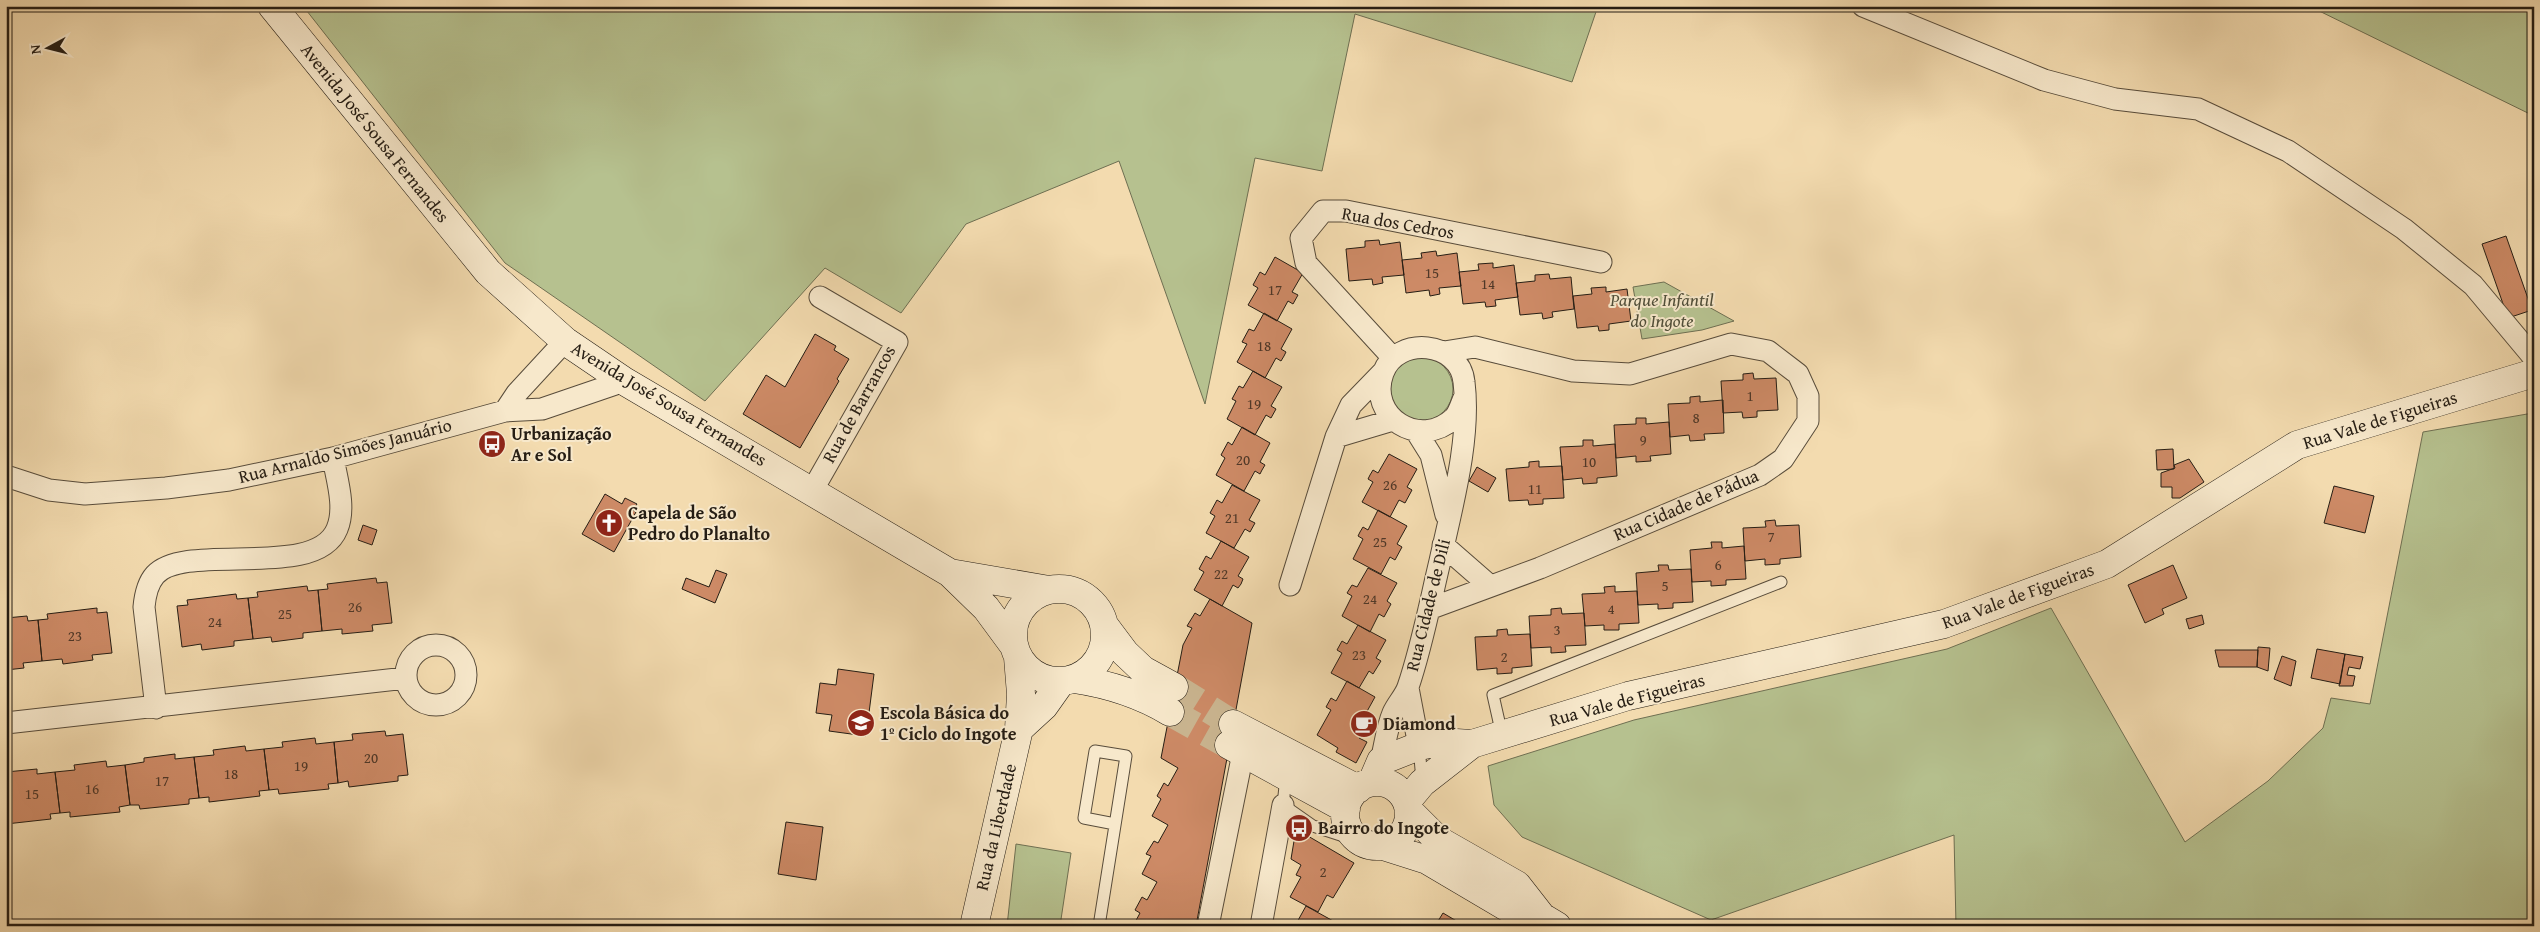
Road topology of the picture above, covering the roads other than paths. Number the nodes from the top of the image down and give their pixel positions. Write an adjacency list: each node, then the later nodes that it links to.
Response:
1 (272, 6): 5 (street, Avenida José Sousa Fernandes)
2 (1863, 6): 7 (street)
3 (1600, 262): 8 (street, Rua dos Cedros)
4 (820, 297): 18 (street, Rua de Barrancos)
5 (565, 341): 10 (street, Avenida José Sousa Fernandes); 12 (street)
6 (1444, 352): 8 (street); 11 (street); 24 (street, Rua Cidade de Pádua)
7 (2534, 358)
8 (1388, 365): 13 (street); 15 (street)
9 (2534, 373): 35 (street, Rua Vale de Figueiras)
10 (624, 380): 12 (street, Rua Arnaldo Simões Januário); 18 (street, Avenida José Sousa Fernandes)
11 (1464, 398): 14 (street); 19 (street, Rua Cidade de Dili)
12 (505, 411): 16 (street, Rua Arnaldo Simões Januário)
13 (1393, 420): 14 (street); 15 (street)
14 (1416, 431): 19 (street, Rua Cidade de Dili)
15 (1336, 437): 23 (street)
16 (333, 458): 17 (street, Rua Arnaldo Simões Januário); 32 (street)
17 (6, 476)
18 (812, 491): 21 (street, Avenida José Sousa Fernandes)
19 (1448, 522): 20 (street, Rua Cidade de Dili)
20 (1443, 545): 24 (street); 26 (street, Rua Cidade de Dili)
21 (950, 573): 25 (street, Avenida José Sousa Fernandes); 28 (street, Avenida José Sousa Fernandes)
22 (1781, 582): 35 (lane)
23 (1290, 586)
24 (1490, 586): 26 (street, Rua Cidade de Pádua)
25 (1049, 590): 27 (street); 28 (street)
26 (1429, 609): 31 (street, Rua Cidade de Dili)
27 (1104, 625): 30 (street); 30 (street)
28 (1016, 652): 30 (street); 34 (street, Rua da Liberdade)
29 (406, 678): 32 (street)
30 (1068, 680): 34 (street)
31 (1408, 688): 38 (street, Rua Cidade de Dili); 40 (street, Rua Cidade de Dili)
32 (156, 708): 33 (street)
33 (6, 723)
34 (1019, 729): 46 (street, Rua da Liberdade)
35 (1502, 735): 37 (street, Rua Vale de Figueiras)
36 (1235, 741): 39 (street); 40 (street); 48 (street)
37 (1472, 744): 38 (street, Rua Vale de Figueiras); 41 (street, Rua Vale de Figueiras)
38 (1419, 746): 40 (street, Rua Vale de Figueiras); 41 (lane)
39 (1286, 777): 40 (street); 42 (lane)
40 (1364, 785): 41 (street); 44 (street)
41 (1413, 798): 44 (street); 45 (street)
42 (1283, 805): 44 (lane); 49 (street)
43 (1115, 824): 43 (lane); 47 (lane)
44 (1372, 844): 45 (street)
45 (1549, 921)
46 (974, 926)
47 (1099, 926)
48 (1208, 926)
49 (1261, 926)

